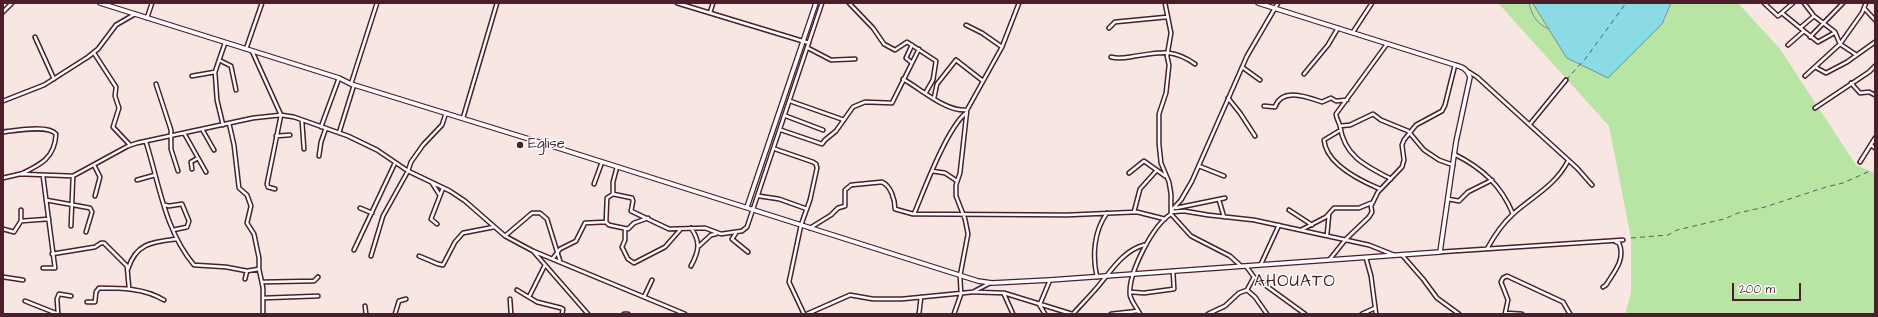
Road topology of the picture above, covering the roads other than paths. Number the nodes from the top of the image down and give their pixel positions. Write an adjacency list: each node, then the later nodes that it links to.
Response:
1 (12, 3): 24 (street)
2 (100, 3): 27 (street)
3 (152, 3): 30 (street)
4 (262, 3): 52 (street)
5 (377, 3): 80 (street)
6 (497, 3): 95 (street)
7 (677, 3): 25 (street)
8 (714, 3): 25 (street)
9 (816, 3): 42 (street)
10 (822, 3): 45 (street)
11 (849, 3): 48 (street)
12 (1019, 3): 50 (street)
13 (1165, 3): 29 (street)
14 (1258, 3): 22 (street)
15 (1278, 3): 22 (street)
16 (1372, 3): 38 (street)
17 (1764, 3): 26 (street)
18 (1793, 3): 26 (street)
19 (1804, 3): 28 (street)
20 (1843, 3): 32 (street)
21 (1867, 3): 23 (street)
22 (1275, 8): 35 (street); 65 (street)
23 (1863, 8): 31 (street); 47 (street)
24 (3, 12)
25 (710, 13): 42 (street)
26 (1782, 13): 36 (street)
27 (135, 14): 30 (street); 56 (street)
28 (1814, 16): 32 (street); 36 (street)
29 (1167, 17): 34 (street); 55 (street)
30 (147, 18): 43 (street)
31 (1875, 20)
32 (1824, 23): 39 (street); 40 (street)
33 (966, 25): 50 (street)
34 (1108, 28)
35 (1338, 28): 38 (street); 69 (street)
36 (1800, 28): 37 (street)
37 (1804, 31): 40 (street); 49 (street)
38 (1354, 32): 46 (street)
39 (1835, 32): 40 (street); 47 (street)
40 (1810, 36)
41 (35, 37): 73 (street)
42 (804, 41): 45 (street); 170 (street)
43 (225, 42): 52 (street); 60 (street)
44 (1875, 42): 57 (street)
45 (809, 43): 51 (street)
46 (1388, 43): 63 (street); 86 (street)
47 (1840, 44): 57 (street); 66 (street)
48 (912, 45): 53 (street); 61 (street)
49 (1788, 45)
50 (1002, 47): 77 (street)
51 (808, 48): 59 (street); 88 (street)
52 (246, 49): 54 (street)
53 (919, 49): 61 (street); 82 (street)
54 (252, 51): 72 (street); 93 (street)
55 (1168, 52): 58 (street); 62 (street); 146 (street)
56 (94, 53): 73 (street); 118 (street)
57 (1855, 54): 66 (street)
58 (1111, 58)
59 (855, 59)
60 (219, 60): 67 (street); 81 (street)
61 (911, 62): 74 (street)
62 (1195, 64)
63 (1455, 65): 68 (street); 111 (street)
64 (1875, 66): 78 (street)
65 (1242, 67): 75 (street); 85 (street)
66 (1815, 67): 71 (street)
67 (216, 72): 70 (street); 100 (street)
68 (1468, 72): 99 (street); 124 (street)
69 (1304, 74)
70 (192, 76)
71 (1805, 76)
72 (338, 78): 80 (street); 102 (street)
73 (54, 79): 87 (street)
74 (903, 79): 82 (street); 97 (street)
75 (1260, 80)
76 (1566, 80): 99 (street)
77 (983, 81): 84 (street); 91 (street)
78 (1851, 83): 83 (street); 90 (street)
79 (156, 84): 113 (street)
80 (353, 85): 92 (street); 110 (street)
81 (236, 90)
82 (926, 92): 84 (street)
83 (1875, 94)
84 (934, 98): 91 (street)
85 (1228, 98): 115 (street); 133 (street)
86 (1346, 100): 89 (street); 101 (street)
87 (3, 101)
88 (790, 101): 94 (street); 97 (street)
89 (1264, 106)
90 (1815, 108)
91 (967, 111): 139 (street); 152 (street)
92 (446, 112): 95 (street); 138 (street)
93 (281, 115): 96 (street); 98 (street); 114 (street)
94 (786, 116): 105 (street); 106 (street)
95 (463, 118): 129 (street)
96 (302, 120): 102 (street); 121 (street)
97 (844, 120): 105 (street)
98 (229, 123): 100 (street); 237 (street)
99 (1530, 124): 127 (street)
100 (223, 125): 104 (street)
101 (1340, 126): 107 (street); 111 (street)
102 (322, 127): 103 (street)
103 (326, 128): 110 (street); 125 (street)
104 (201, 129): 109 (street); 123 (street)
105 (781, 130): 122 (street)
106 (823, 130)
107 (1339, 131): 149 (street); 158 (street)
108 (3, 132): 142 (street)
109 (184, 133): 113 (street); 126 (street)
110 (339, 133): 128 (street)
111 (1410, 133): 132 (street); 149 (street)
112 (290, 135): 114 (street)
113 (172, 136): 117 (street); 137 (street)
114 (276, 136): 157 (street)
115 (1255, 136)
116 (1875, 138): 119 (street)
117 (146, 142): 118 (street); 143 (street)
118 (130, 145): 131 (street)
119 (1871, 145): 120 (street); 130 (street)
120 (1875, 148)
121 (304, 149)
122 (774, 149): 162 (street); 173 (street)
123 (214, 150)
124 (1454, 154): 132 (street); 151 (street)
125 (319, 156)
126 (198, 158): 135 (street); 140 (street)
127 (1568, 161): 155 (street); 184 (street)
128 (395, 162): 138 (street); 177 (street)
129 (602, 162): 134 (street); 154 (street)
130 (1860, 162)
131 (94, 165): 145 (street); 161 (street)
132 (1453, 165): 164 (street)
133 (1199, 166): 147 (street); 172 (street)
134 (617, 167): 160 (street); 170 (street)
135 (192, 169)
136 (1157, 170): 141 (street); 146 (street); 178 (street)
137 (178, 171)
138 (408, 171): 153 (street); 223 (street)
139 (932, 171): 152 (street); 181 (street)
140 (206, 172)
141 (1130, 173)
142 (20, 174): 144 (street); 148 (street)
143 (155, 175): 150 (street); 169 (street)
144 (43, 176): 145 (street); 165 (street)
145 (74, 176): 168 (street)
146 (1166, 176): 179 (street)
147 (1224, 176)
148 (3, 178)
149 (1391, 179): 158 (street)
150 (137, 180)
151 (1492, 180): 164 (street); 184 (street)
152 (957, 181): 182 (street)
153 (431, 183): 156 (street); 159 (street)
154 (594, 184)
155 (1592, 185)
156 (443, 188): 159 (street); 196 (street)
157 (275, 189)
158 (1380, 189): 167 (street)
159 (440, 194): 191 (street)
160 (613, 194): 186 (street); 190 (street)
161 (95, 196)
162 (759, 196): 173 (street); 175 (street)
163 (1225, 198): 166 (street)
164 (1448, 199): 219 (street)
165 (46, 200): 168 (street); 187 (street)
166 (1219, 200): 172 (street); 185 (street)
167 (1372, 202): 183 (street); 210 (street)
168 (72, 204): 195 (street); 204 (street)
169 (164, 204): 201 (street); 201 (street)
170 (747, 207): 175 (street)
171 (360, 208): 177 (street)
172 (1175, 208): 179 (street)
173 (807, 209): 192 (street)
174 (20, 210): 189 (street)
175 (754, 210): 192 (street); 205 (street)
176 (1289, 210): 194 (street)
177 (372, 212): 216 (street)
178 (1134, 212): 180 (street); 188 (street)
179 (1171, 212): 185 (street); 188 (street); 233 (street)
180 (1107, 213): 182 (street); 245 (street)
181 (914, 214): 182 (street); 198 (street)
182 (964, 214): 241 (street)
183 (1330, 214): 194 (street); 207 (street)
184 (1513, 214): 215 (street)
185 (1224, 217): 193 (street)
186 (648, 218): 200 (street); 202 (street)
187 (49, 219): 189 (street); 220 (street)
188 (1165, 219): 213 (street)
189 (21, 221): 199 (street)
190 (606, 222): 200 (street); 221 (street)
191 (437, 224)
192 (801, 225): 198 (street); 288 (street)
193 (1279, 225): 203 (street); 230 (street)
194 (1313, 225): 203 (street)
195 (71, 226)
196 (494, 227): 208 (street); 224 (street)
197 (690, 228): 202 (street); 206 (street); 214 (street)
198 (810, 228): 241 (street)
199 (3, 229)
200 (625, 229): 202 (street)
201 (173, 230): 209 (street)
202 (680, 230)
203 (1301, 230): 207 (street)
204 (86, 232)
205 (736, 232): 206 (street); 218 (street)
206 (717, 234): 214 (street)
207 (1327, 235): 210 (street)
208 (504, 236): 217 (street); 221 (street)
209 (176, 239): 236 (street); 238 (street)
210 (1346, 239): 225 (street); 228 (street)
211 (1624, 240): 212 (street)
212 (1616, 241): 215 (street); 254 (street)
213 (1145, 245): 240 (street); 242 (street)
214 (699, 246): 232 (street)
215 (1487, 249): 219 (street)
216 (354, 250)
217 (533, 251): 227 (street); 231 (street)
218 (748, 252)
219 (1440, 252): 222 (street)
220 (52, 254): 235 (street); 236 (street)
221 (558, 254): 227 (street); 229 (street)
222 (1402, 255): 225 (street); 300 (street)
223 (371, 256)
224 (419, 256)
225 (1396, 256): 226 (street)
226 (1366, 258): 228 (street); 276 (street)
227 (553, 259): 229 (street)
228 (1330, 260): 230 (street)
229 (560, 262): 266 (street)
230 (1261, 264): 234 (street)
231 (545, 265): 265 (street); 284 (street)
232 (691, 266)
233 (1241, 266): 234 (street); 239 (street)
234 (1246, 266): 246 (street)
235 (43, 268)
236 (128, 269): 255 (street)
237 (259, 269): 238 (street); 251 (street)
238 (247, 271): 247 (street)
239 (1173, 271): 240 (street); 260 (street)
240 (1134, 274): 242 (street); 260 (street)
241 (960, 276): 252 (street); 262 (street)
242 (1106, 276): 245 (street); 293 (street)
243 (3, 277): 248 (street)
244 (318, 277): 251 (street)
245 (1097, 277): 250 (street)
246 (1254, 277): 257 (street); 297 (street)
247 (245, 279)
248 (23, 280)
249 (652, 280): 266 (street)
250 (1050, 280): 252 (street); 274 (street)
251 (263, 282): 268 (street)
252 (992, 283): 253 (street)
253 (985, 285): 258 (street); 259 (street)
254 (1603, 287)
255 (129, 288): 271 (street); 273 (street)
256 (517, 290): 265 (street)
257 (1247, 290): 295 (street); 296 (street)
258 (973, 292): 259 (street); 262 (street)
259 (992, 292): 261 (street)
260 (1130, 292): 277 (street)
261 (1004, 293): 274 (street); 291 (street)
262 (962, 294): 267 (street); 290 (street)
263 (71, 296): 278 (street)
264 (318, 296): 268 (street)
265 (530, 297): 283 (street)
266 (644, 297): 287 (street)
267 (922, 297): 288 (street); 289 (street)
268 (264, 298): 279 (street)
269 (406, 299): 281 (street)
270 (510, 299): 282 (street)
271 (164, 300)
272 (25, 301): 278 (street)
273 (87, 302)
274 (1040, 304): 292 (street); 293 (street)
275 (365, 306): 280 (street)
276 (1375, 308): 298 (street); 299 (street)
277 (1139, 313): 294 (street)
278 (58, 314)
279 (263, 314)
280 (366, 314)
281 (394, 314)
282 (511, 314)
283 (562, 314)
284 (588, 314)
285 (624, 314): 286 (street)
286 (628, 314)
287 (685, 314)
288 (805, 314)
289 (919, 314)
290 (954, 314)
291 (1013, 314)
292 (1046, 314)
293 (1072, 314)
294 (1111, 314)
295 (1208, 314)
296 (1267, 314)
297 (1305, 314)
298 (1362, 314)
299 (1376, 314)
300 (1459, 314)
301 (1505, 314): 302 (street); 303 (street)
302 (1522, 314)
303 (1570, 314)

